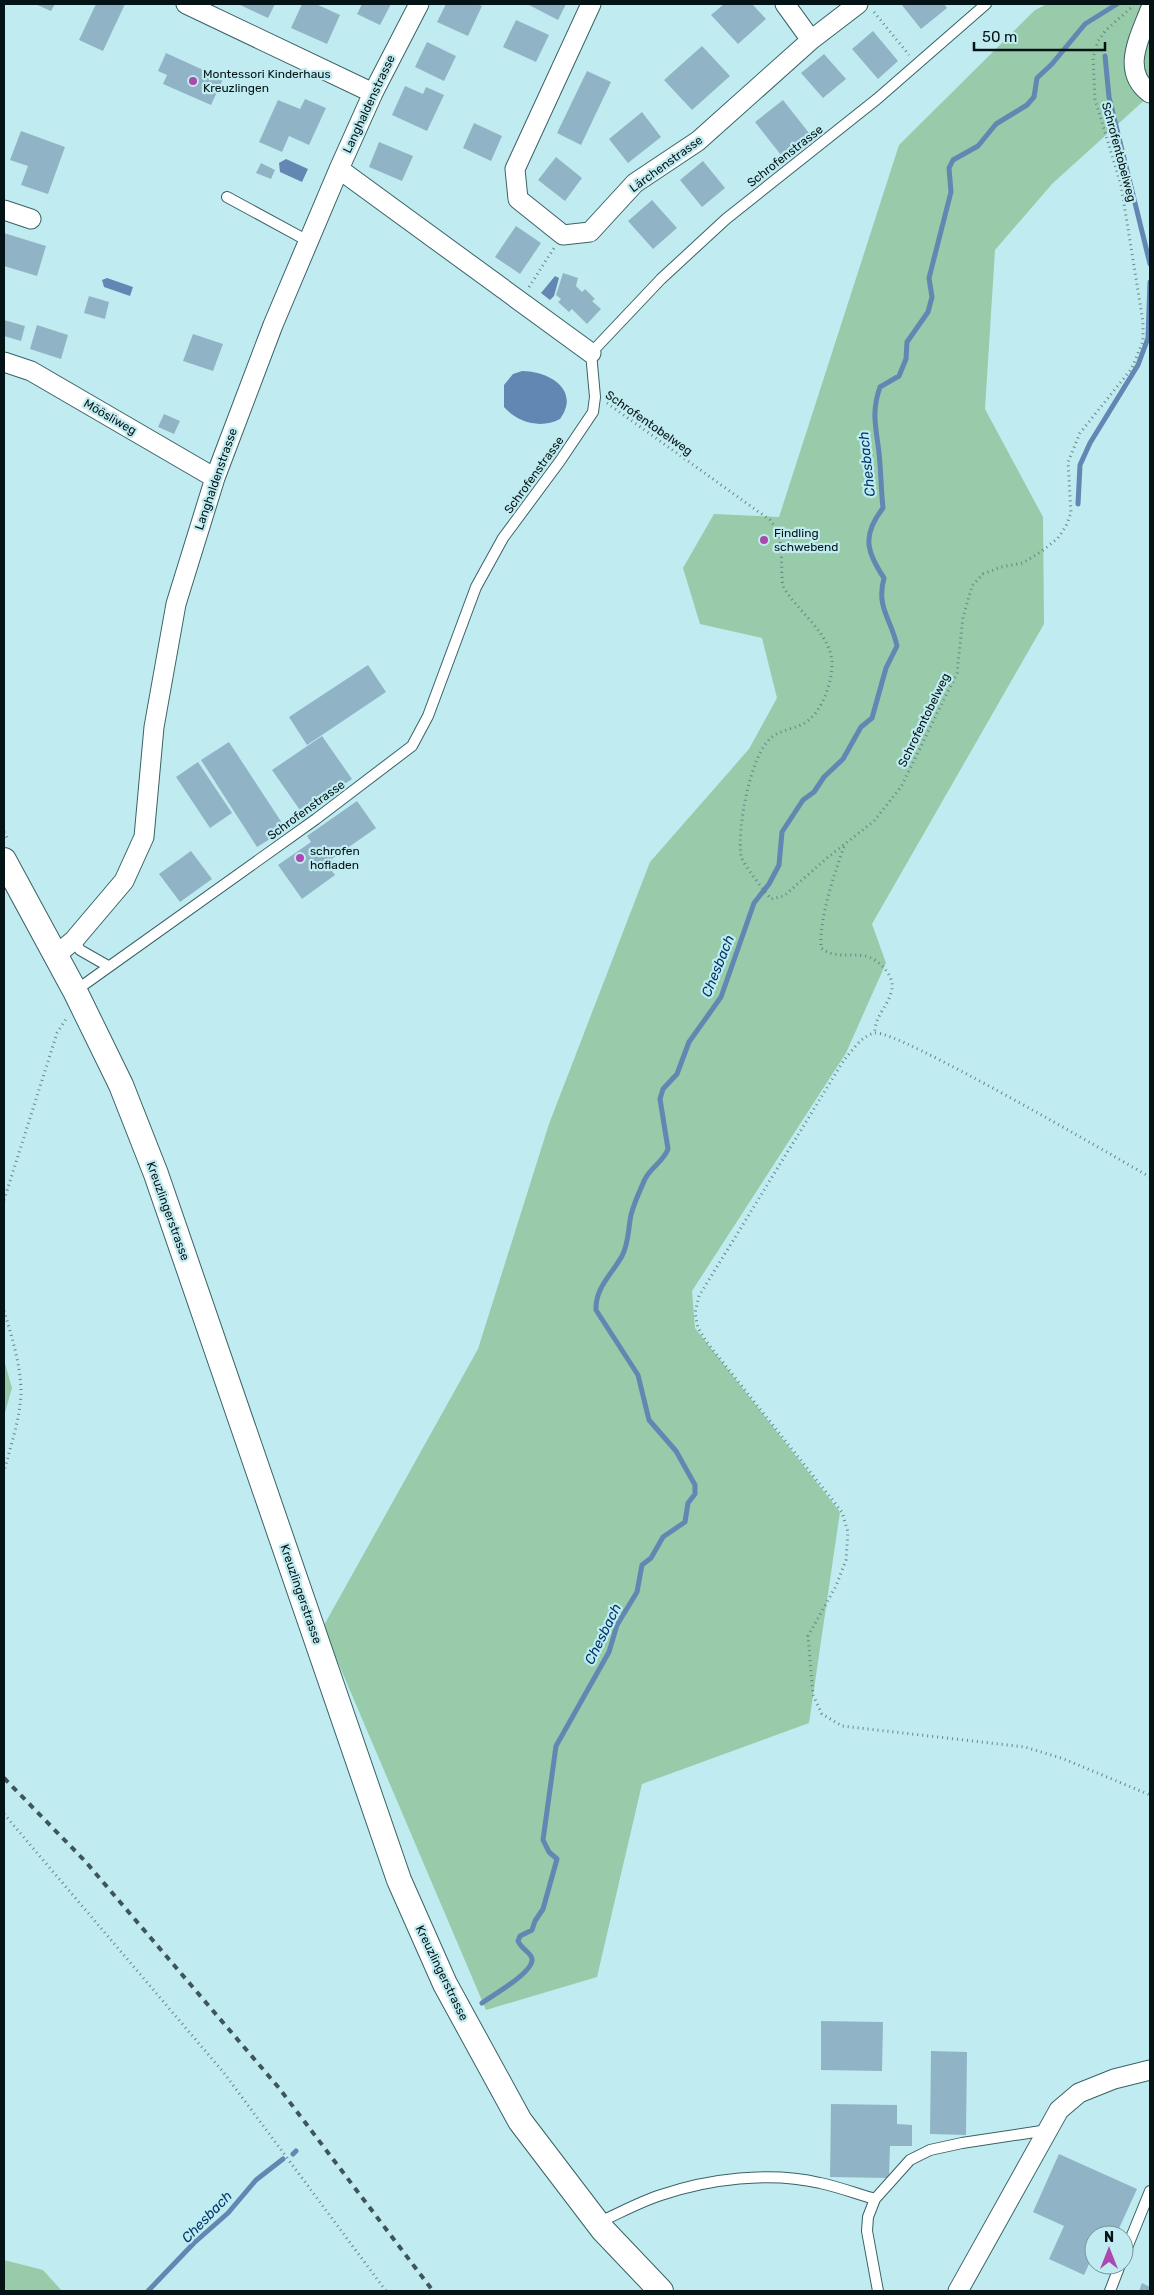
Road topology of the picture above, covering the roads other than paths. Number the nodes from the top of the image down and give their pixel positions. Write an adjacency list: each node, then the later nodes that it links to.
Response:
1 (186, 4): 9 (street)
2 (419, 4): 9 (street, Langhaldenstrasse)
3 (591, 4): 8 (street, Lärchenstrasse)
4 (785, 4): 8 (street)
5 (986, 4): 16 (lane, Schrofenstrasse)
6 (866, 8): 8 (street, Lärchenstrasse)
7 (1146, 8): 10 (street)
8 (811, 40)
9 (373, 93): 11 (street, Langhaldenstrasse)
10 (1150, 93)
11 (339, 169): 15 (street, Langhaldenstrasse); 16 (street)
12 (227, 197): 15 (lane)
13 (4, 210): 14 (street)
14 (32, 219)
15 (308, 241): 18 (street, Langhaldenstrasse)
16 (591, 353): 22 (lane, Schrofenstrasse)
17 (4, 362): 18 (street, Möösliweg)
18 (215, 478): 20 (street, Langhaldenstrasse)
19 (4, 860): 21 (street, Kreuzlingerstrasse)
20 (74, 940): 21 (street, Langhaldenstrasse); 22 (lane)
21 (55, 956): 23 (street, Kreuzlingerstrasse)
22 (108, 966): 23 (lane, Schrofenstrasse)
23 (79, 1000): 28 (street, Kreuzlingerstrasse)
24 (1150, 2070): 25 (street)
25 (1048, 2130): 27 (lane); 33 (street)
26 (1150, 2191): 29 (lane)
27 (875, 2199): 28 (lane); 32 (lane)
28 (597, 2223): 31 (street, Kreuzlingerstrasse)
29 (1134, 2231)
30 (1116, 2275): 34 (lane)
31 (661, 2291)
32 (878, 2291)
33 (958, 2291)
34 (1110, 2291)

